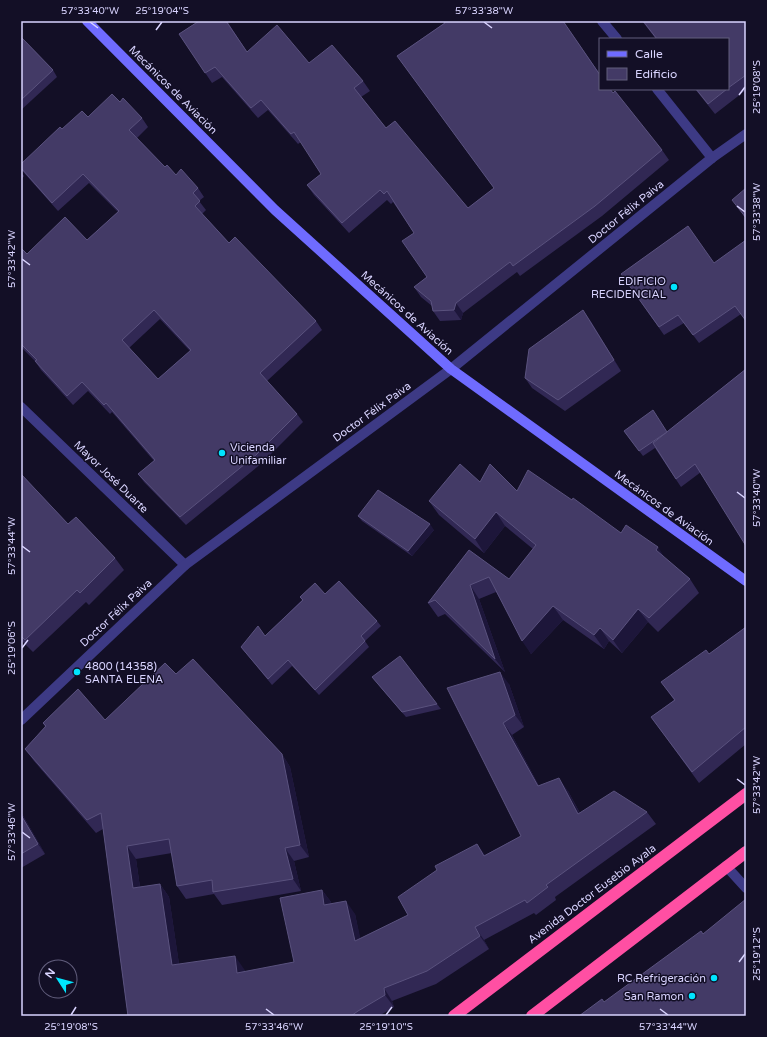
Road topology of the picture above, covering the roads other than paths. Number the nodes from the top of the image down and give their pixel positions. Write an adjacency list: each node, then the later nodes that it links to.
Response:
1 (88, 21): 7 (street, Mecánicos de Aviación)
2 (602, 21): 3 (street)
3 (616, 38)
4 (658, 90): 6 (street)
5 (746, 134): 6 (street, Doctor Félix Paiva)
6 (712, 158): 7 (street, Doctor Félix Paiva)
7 (451, 369): 9 (street, Doctor Félix Paiva); 10 (street, Mecánicos de Aviación)
8 (21, 407): 9 (street, Mayor José Duarte)
9 (185, 565): 11 (street, Doctor Félix Paiva)
10 (746, 581)
11 (21, 720)
12 (746, 794): 16 (highway, Avenida Doctor Eusebio Ayala)
13 (746, 852): 14 (highway)
14 (726, 866): 15 (street); 17 (highway)
15 (746, 888)
16 (454, 1016)
17 (532, 1016)

